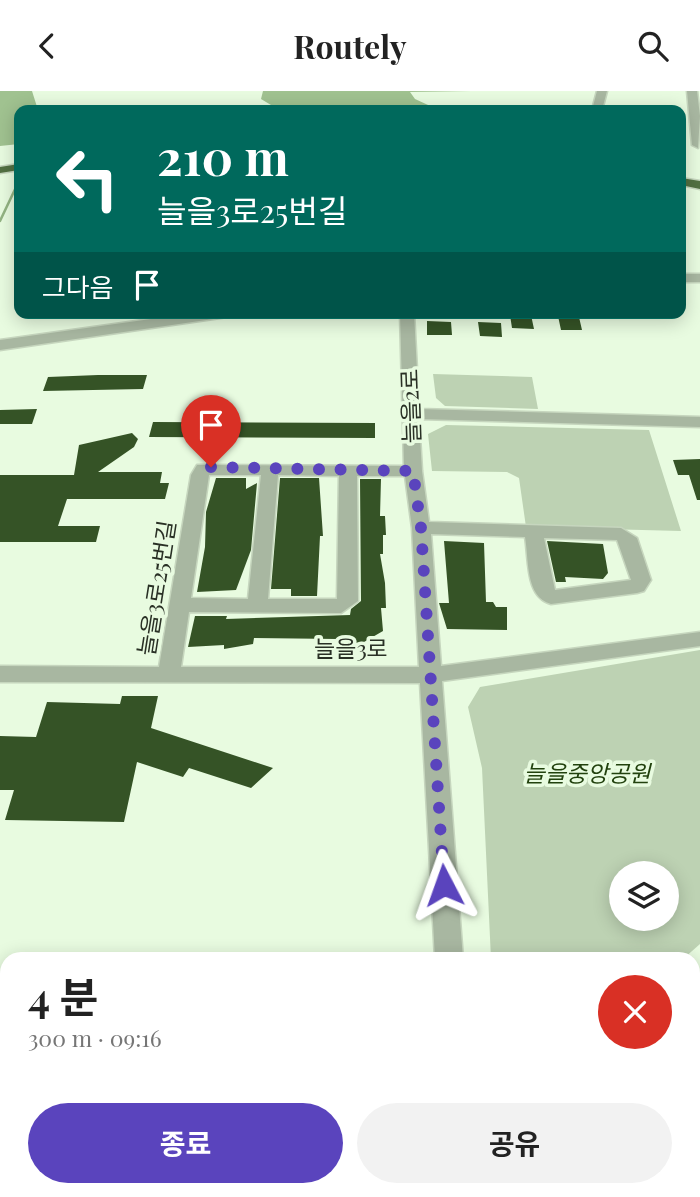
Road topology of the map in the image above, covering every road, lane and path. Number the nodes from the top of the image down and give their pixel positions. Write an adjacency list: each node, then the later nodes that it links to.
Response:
1 (692, 91): 2 (street)
2 (697, 114): 3 (street)
3 (699, 145)
4 (184, 319): 6 (street)
5 (407, 319): 7 (street, 늘을2로)
6 (0, 345)
7 (411, 414): 8 (street); 11 (street, 늘을2로)
8 (700, 422)
9 (270, 468): 10 (street, 늘을3로25번길); 14 (street, 늘을3로25번길); 15 (street)
10 (348, 470): 11 (street, 늘을3로25번길); 15 (street)
11 (413, 471): 12 (street, 늘을2로)
12 (421, 528): 13 (street); 19 (street, 늘을2로)
13 (534, 531): 13 (street)
14 (179, 605): 15 (street); 18 (street, 늘을3로25번길)
15 (257, 605)
16 (700, 639): 19 (street, 늘을3로)
17 (0, 674): 18 (street, 늘을3로)
18 (169, 674): 19 (street, 늘을3로)
19 (430, 675): 20 (street, 늘을2로)
20 (449, 952)

